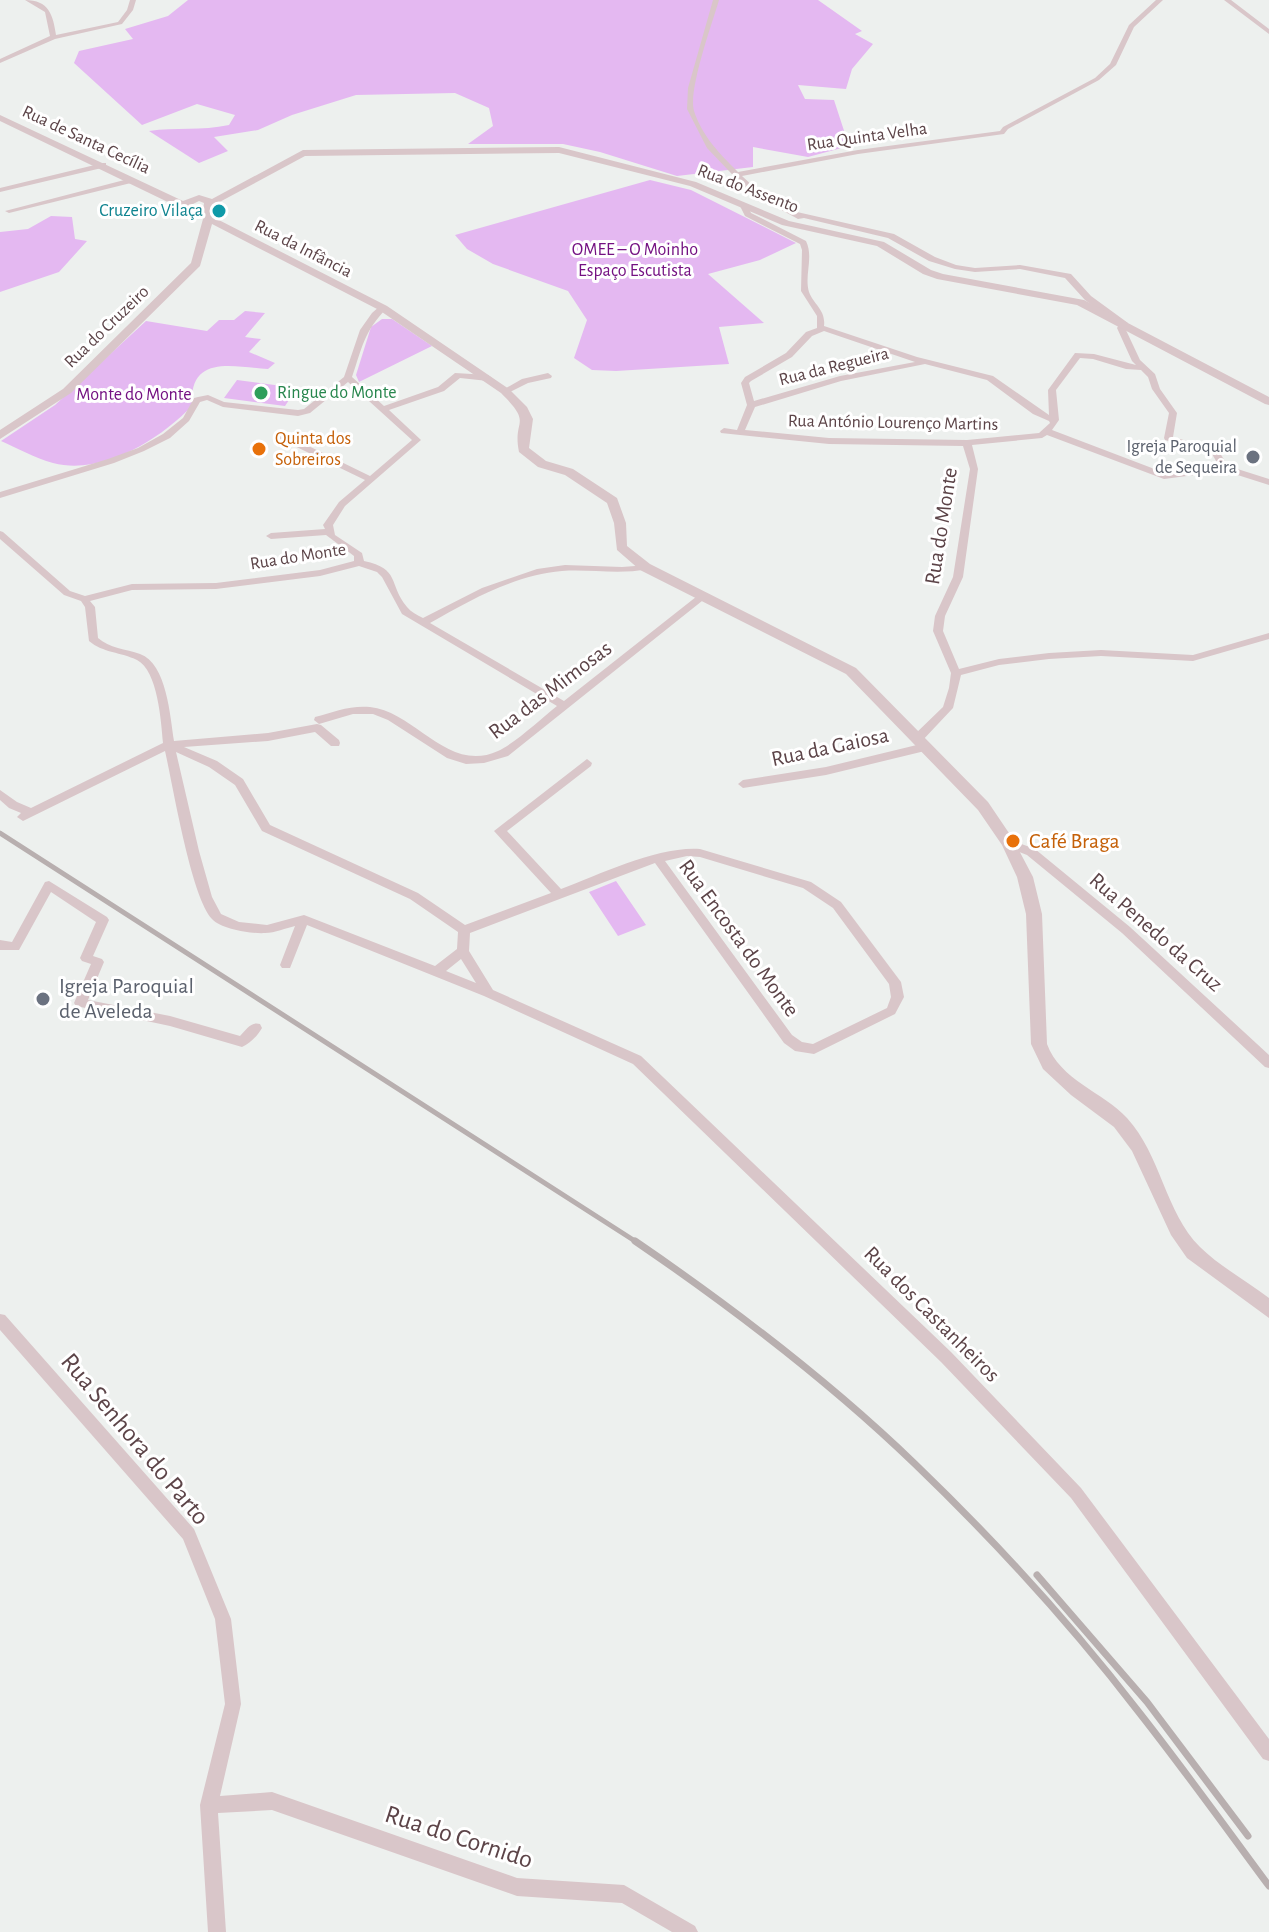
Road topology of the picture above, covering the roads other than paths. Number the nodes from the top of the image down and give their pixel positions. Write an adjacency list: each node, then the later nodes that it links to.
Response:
1 (28, 0): 7 (street)
2 (133, 0): 7 (street)
3 (716, 0): 11 (street)
4 (1160, 0): 11 (street, Rua Quinta Velha)
5 (1227, 0): 6 (street)
6 (1269, 32)
7 (53, 37): 8 (street)
8 (0, 61)
9 (0, 118): 10 (street, Rua de Santa Cecília)
10 (103, 165): 12 (street, Rua de Santa Cecília); 13 (street)
11 (738, 174): 19 (street)
12 (132, 180): 14 (street, Rua de Santa Cecília); 18 (street)
13 (0, 190)
14 (157, 192): 15 (street, Rua de Santa Cecília); 17 (street, Rua de Santa Cecília)
15 (203, 201): 16 (street, Rua do Assento); 17 (street); 20 (street)
16 (744, 206): 21 (street, Rua do Assento); 24 (street)
17 (188, 208): 20 (street, Rua da Infância)
18 (9, 211)
19 (797, 214): 21 (street); 23 (street)
20 (209, 219): 22 (street, Rua da Infância); 38 (street, Rua do Cruzeiro)
21 (833, 233): 23 (street, Rua do Assento)
22 (383, 308): 28 (street); 29 (street, Rua da Infância)
23 (1122, 322): 26 (street); 31 (street, Rua do Assento)
24 (822, 329): 25 (street); 32 (street)
25 (925, 361): 32 (street, Rua da Regueira); 34 (street)
26 (1143, 368): 34 (street); 41 (street)
27 (548, 376): 30 (street)
28 (348, 378): 33 (street, Rua do Monte); 44 (street)
29 (488, 378): 30 (street, Rua da Infância); 33 (street)
30 (505, 391): 49 (street, Rua da Infância)
31 (1269, 402)
32 (751, 405): 37 (street)
33 (384, 409): 42 (street, Rua do Monte)
34 (1055, 420): 36 (street)
35 (724, 431): 37 (street, Rua António Lourenço Martins)
36 (1048, 432): 40 (street, Rua António Lourenço Martins); 41 (street)
37 (740, 433): 40 (street, Rua António Lourenço Martins)
38 (0, 435)
39 (283, 437): 42 (street)
40 (967, 443): 54 (street, Rua do Monte)
41 (1225, 468): 43 (street)
42 (370, 479): 45 (street, Rua do Monte)
43 (1269, 482)
44 (0, 495)
45 (328, 532): 47 (street); 48 (street, Rua do Monte)
46 (0, 534): 51 (street)
47 (271, 536)
48 (359, 563): 51 (street, Rua do Monte); 52 (street)
49 (645, 567): 50 (street); 52 (street)
50 (704, 595): 55 (street, Rua das Mimosas); 58 (street)
51 (84, 599): 59 (street)
52 (422, 623): 55 (street)
53 (1269, 636): 54 (street)
54 (956, 673): 58 (street)
55 (565, 706): 56 (street, Rua das Mimosas)
56 (319, 720)
57 (335, 743): 59 (street)
58 (921, 743): 61 (street, Rua da Gaiosa); 63 (street)
59 (169, 745): 62 (street); 66 (street); 67 (street)
60 (587, 763): 65 (street)
61 (743, 784)
62 (0, 794)
63 (1008, 843): 74 (street, Rua Penedo da Cruz); 75 (street)
64 (657, 858): 64 (street, Rua Encosta do Monte); 65 (street, Rua Encosta do Monte)
65 (558, 893): 67 (street, Rua Encosta do Monte)
66 (304, 919): 70 (street); 71 (street, Rua dos Castanheiros)
67 (464, 930): 69 (street)
68 (0, 945): 73 (street)
69 (463, 951): 71 (street); 72 (street)
70 (286, 965)
71 (436, 972): 72 (street, Rua dos Castanheiros)
72 (488, 993): 77 (street, Rua dos Castanheiros)
73 (256, 1028)
74 (1269, 1063)
75 (1269, 1309)
76 (0, 1320): 78 (street, Rua Senhora do Parto)
77 (1269, 1753)
78 (209, 1805): 79 (street, Rua Senhora do Parto); 80 (street, Rua do Cornido)
79 (217, 1932)
80 (689, 1932)

